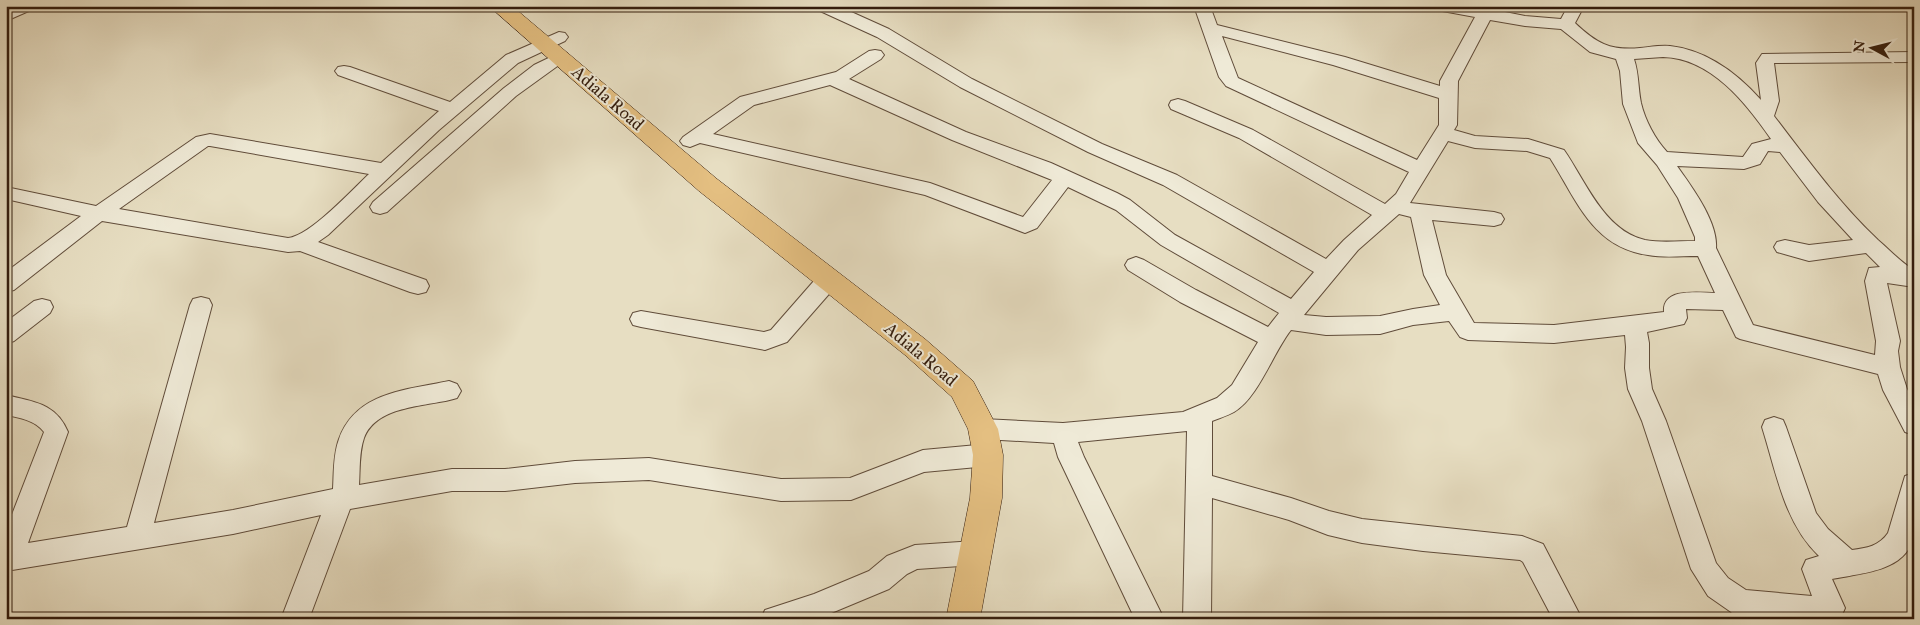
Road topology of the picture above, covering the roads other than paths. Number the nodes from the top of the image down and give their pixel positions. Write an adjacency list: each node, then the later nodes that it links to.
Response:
1 (25, 6): 9 (street)
2 (499, 6): 12 (main road, Adiala Road)
3 (520, 6): 12 (main road, Adiala Road)
4 (824, 6): 41 (street)
5 (1202, 6): 11 (street)
6 (1443, 6): 8 (street)
7 (1576, 6): 10 (street)
8 (1487, 10): 10 (street); 18 (street)
9 (6, 16)
10 (1566, 24): 14 (street)
11 (1210, 28): 18 (street); 27 (street)
12 (554, 46): 20 (street); 23 (main road, Adiala Road); 30 (street); 37 (main road, Adiala Road)
13 (875, 55): 17 (street)
14 (1624, 56): 21 (street); 25 (street)
15 (1912, 57): 21 (street)
16 (344, 71): 20 (street)
17 (833, 79): 23 (street); 28 (street)
18 (1449, 94): 22 (street)
19 (1178, 105): 31 (street)
20 (452, 109): 26 (street)
21 (1764, 116): 24 (street)
22 (1443, 133): 27 (street); 39 (street)
23 (691, 140): 28 (street); 37 (main road, Adiala Road)
24 (1786, 146): 25 (street); 36 (street)
25 (1661, 158): 39 (street)
26 (385, 170): 33 (street); 35 (street)
27 (1421, 170): 31 (street)
28 (1065, 178): 50 (street)
29 (8, 193): 33 (street)
30 (380, 207)
31 (1390, 211): 32 (street); 41 (street)
32 (1420, 212): 34 (street); 49 (street)
33 (98, 213): 35 (street); 44 (street)
34 (1494, 219)
35 (302, 244): 45 (street)
36 (1870, 245): 38 (street); 42 (street)
37 (786, 247): 43 (main road, Adiala Road)
38 (1785, 247)
39 (1705, 248): 46 (street)
40 (1136, 265): 54 (street)
41 (1328, 270): 50 (street)
42 (1911, 278): 55 (street)
43 (828, 280): 51 (street); 62 (main road, Adiala Road)
44 (8, 281)
45 (418, 286)
46 (1730, 302): 52 (street); 55 (street)
47 (201, 305): 66 (street)
48 (42, 307): 53 (street)
49 (1454, 312): 50 (street); 52 (street)
50 (1290, 316): 54 (street)
51 (641, 319)
52 (1633, 326): 70 (street)
53 (6, 335)
54 (1272, 339): 58 (street)
55 (1888, 367): 59 (street)
56 (449, 391): 65 (street)
57 (6, 405): 68 (street)
58 (1200, 417): 61 (street); 63 (street)
59 (1914, 425)
60 (1774, 427): 69 (street)
61 (1063, 433): 62 (street); 74 (street)
62 (986, 442): 65 (street); 67 (main road, Adiala Road)
63 (1199, 483): 75 (street); 76 (street)
64 (1914, 484): 69 (street)
65 (343, 499): 66 (street); 71 (street)
66 (137, 538): 68 (street)
67 (975, 553): 72 (street); 73 (main road, Adiala Road)
68 (8, 559)
69 (1849, 564): 70 (street)
70 (1747, 611)
71 (295, 619)
72 (774, 619)
73 (963, 619)
74 (1150, 619)
75 (1197, 619)
76 (1568, 619)

